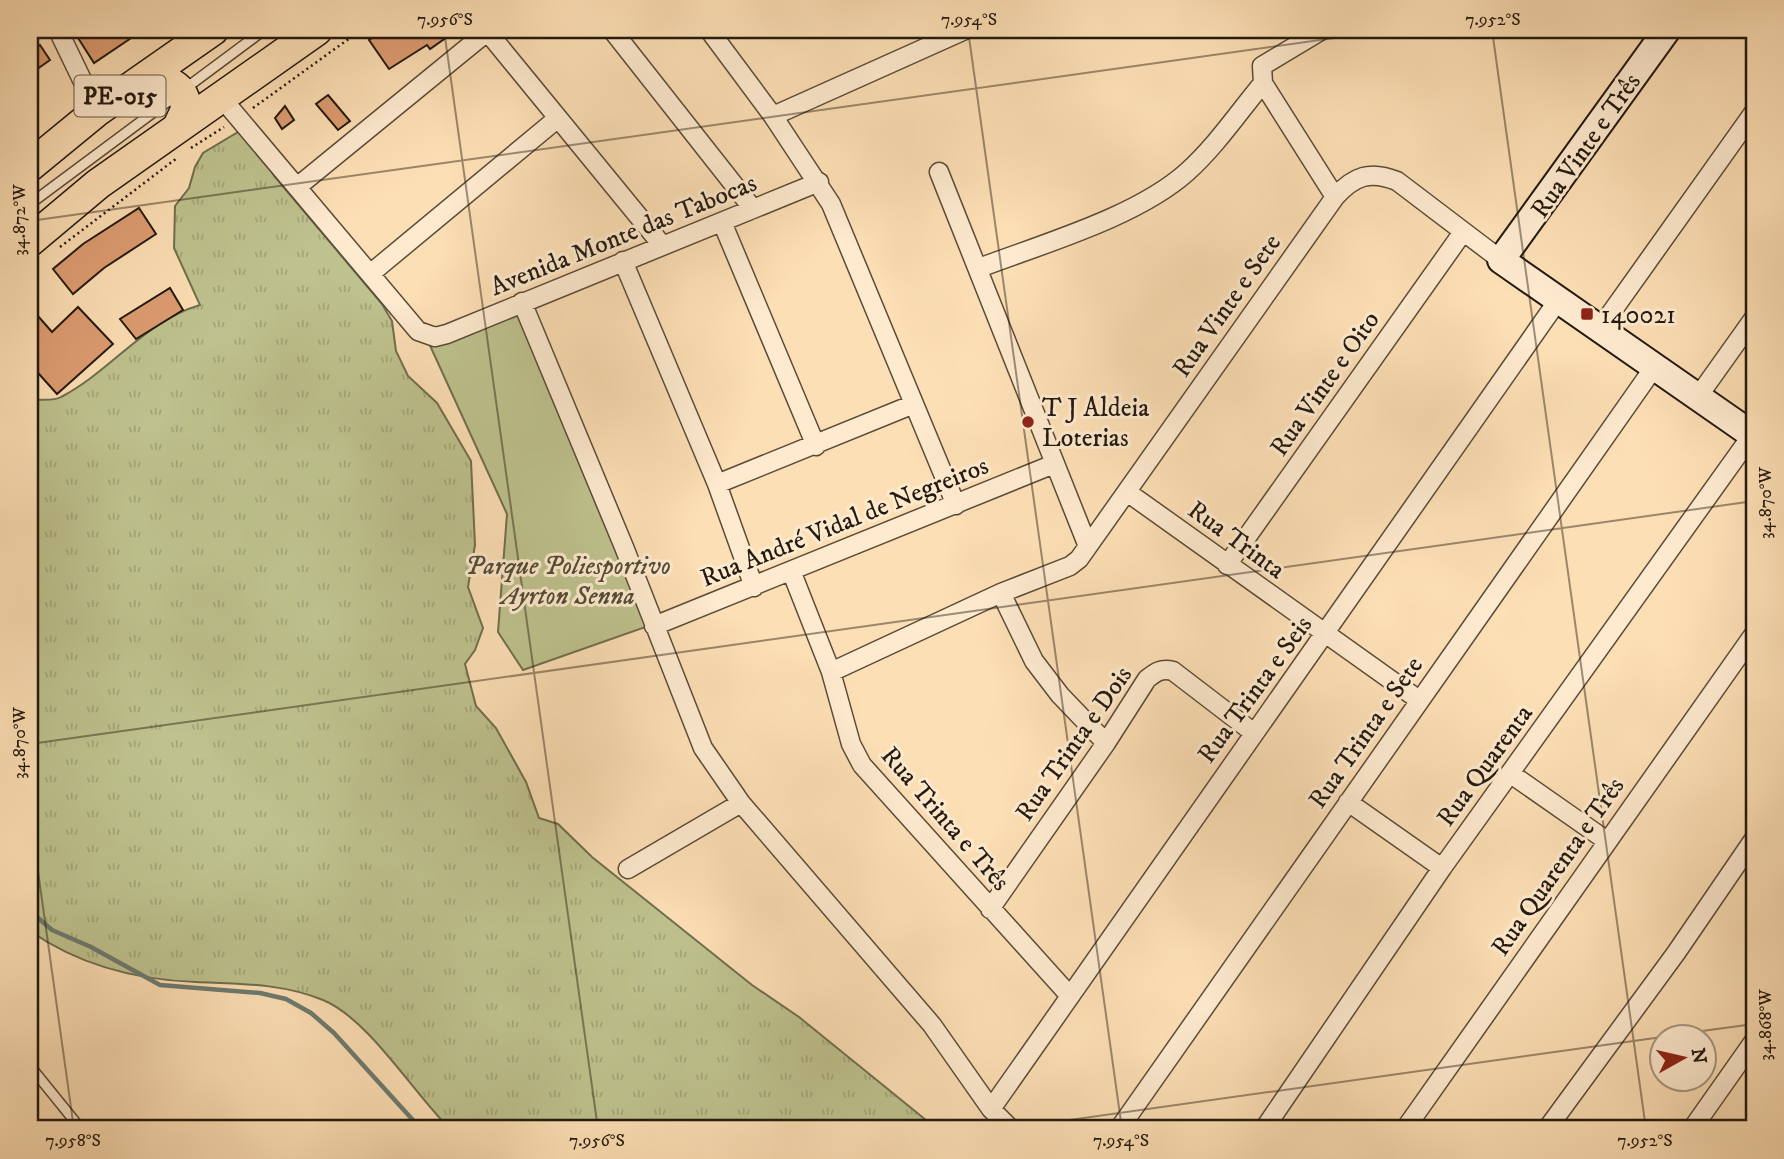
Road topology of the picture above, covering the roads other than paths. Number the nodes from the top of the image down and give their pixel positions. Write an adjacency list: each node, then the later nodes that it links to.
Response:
1 (58, 30): 16 (street)
2 (213, 30): 12 (highway, PE-015)
3 (264, 30): 14 (lane)
4 (317, 30): 15 (highway, PE-015)
5 (612, 30): 27 (street)
6 (709, 30): 18 (street)
7 (965, 30): 11 (street)
8 (1322, 30): 13 (street)
9 (1667, 30): 32 (main road, Rua Vinte e Três)
10 (487, 31): 19 (street); 24 (street)
11 (927, 37): 18 (street)
12 (145, 78): 14 (highway); 16 (highway, PE-015)
13 (1263, 83): 25 (street); 34 (street)
14 (180, 89): 20 (highway); 26 (lane)
15 (230, 107): 20 (highway, PE-015); 24 (street)
16 (97, 111): 21 (highway, PE-015)
17 (1754, 111): 39 (street)
18 (773, 116): 23 (street)
19 (558, 118): 30 (street); 35 (street)
20 (178, 127): 31 (highway, PE-015)
21 (32, 159)
22 (939, 172): 34 (street)
23 (819, 182): 27 (street, Avenida Monte das Tabocas); 42 (street)
24 (297, 187): 35 (street)
25 (1335, 197): 29 (street, Rua Vinte e Sete); 47 (street, Rua Vinte e Sete)
26 (30, 204)
27 (754, 209): 28 (street, Avenida Monte das Tabocas)
28 (722, 222): 30 (street, Avenida Monte das Tabocas); 44 (street)
29 (1463, 232): 32 (street); 50 (street, Rua Vinte e Oito)
30 (662, 245): 33 (street, Avenida Monte das Tabocas)
31 (41, 251)
32 (1502, 260): 36 (main road)
33 (623, 261): 37 (street, Avenida Monte das Tabocas); 46 (street)
34 (979, 268): 45 (street)
35 (370, 274): 37 (street, Avenida Monte das Tabocas)
36 (1559, 299): 39 (main road); 56 (street, Rua Trinta e Seis)
37 (522, 303): 54 (street)
38 (1754, 318): 41 (street)
39 (1601, 327): 40 (main road)
40 (1655, 366): 41 (main road); 58 (street, Rua Trinta e Sete)
41 (1698, 398): 43 (main road)
42 (914, 404): 44 (street); 48 (street)
43 (1753, 435): 61 (street, Rua Quarenta)
44 (816, 446): 46 (street)
45 (1054, 464): 48 (street, Rua André Vidal de Negreiros); 49 (street)
46 (717, 484): 52 (street)
47 (1127, 492): 49 (street, Rua Vinte e Sete); 50 (street, Rua Trinta)
48 (956, 505): 51 (street, Rua André Vidal de Negreiros)
49 (1087, 544): 53 (street, Rua Vinte e Sete)
50 (1227, 565): 56 (street, Rua Trinta)
51 (792, 573): 52 (street, Rua André Vidal de Negreiros); 57 (street, Rua Trinta e Três)
52 (754, 587): 54 (street, Rua André Vidal de Negreiros)
53 (1001, 593): 57 (street, Rua Vinte e Sete); 60 (street)
54 (654, 626): 63 (street)
55 (1754, 634): 65 (street, Rua Quarenta e Três)
56 (1326, 635): 58 (street, Rua Trinta); 59 (street, Rua Trinta e Seis)
57 (831, 672): 68 (street, Rua Trinta e Três)
58 (1419, 700): 62 (street, Rua Trinta e Sete)
59 (1254, 733): 60 (street, Rua Trinta e Dois); 69 (street, Rua Trinta e Seis)
60 (1106, 743): 68 (street, Rua Trinta e Dois)
61 (1511, 774): 65 (street); 66 (street, Rua Quarenta)
62 (1348, 802): 66 (street); 75 (street, Rua Trinta e Sete)
63 (741, 803): 67 (street); 72 (street)
64 (1754, 839): 78 (street)
65 (1607, 841): 77 (street, Rua Quarenta e Três)
66 (1443, 868): 76 (street, Rua Quarenta)
67 (628, 869)
68 (990, 909): 69 (street, Rua Trinta e Três)
69 (1070, 996): 72 (street, Rua Trinta e Seis)
70 (1754, 1041): 79 (street)
71 (30, 1066): 73 (lane)
72 (992, 1109): 74 (street)
73 (81, 1129)
74 (1011, 1129)
75 (1118, 1129)
76 (1264, 1129)
77 (1405, 1129)
78 (1547, 1129)
79 (1692, 1129)

